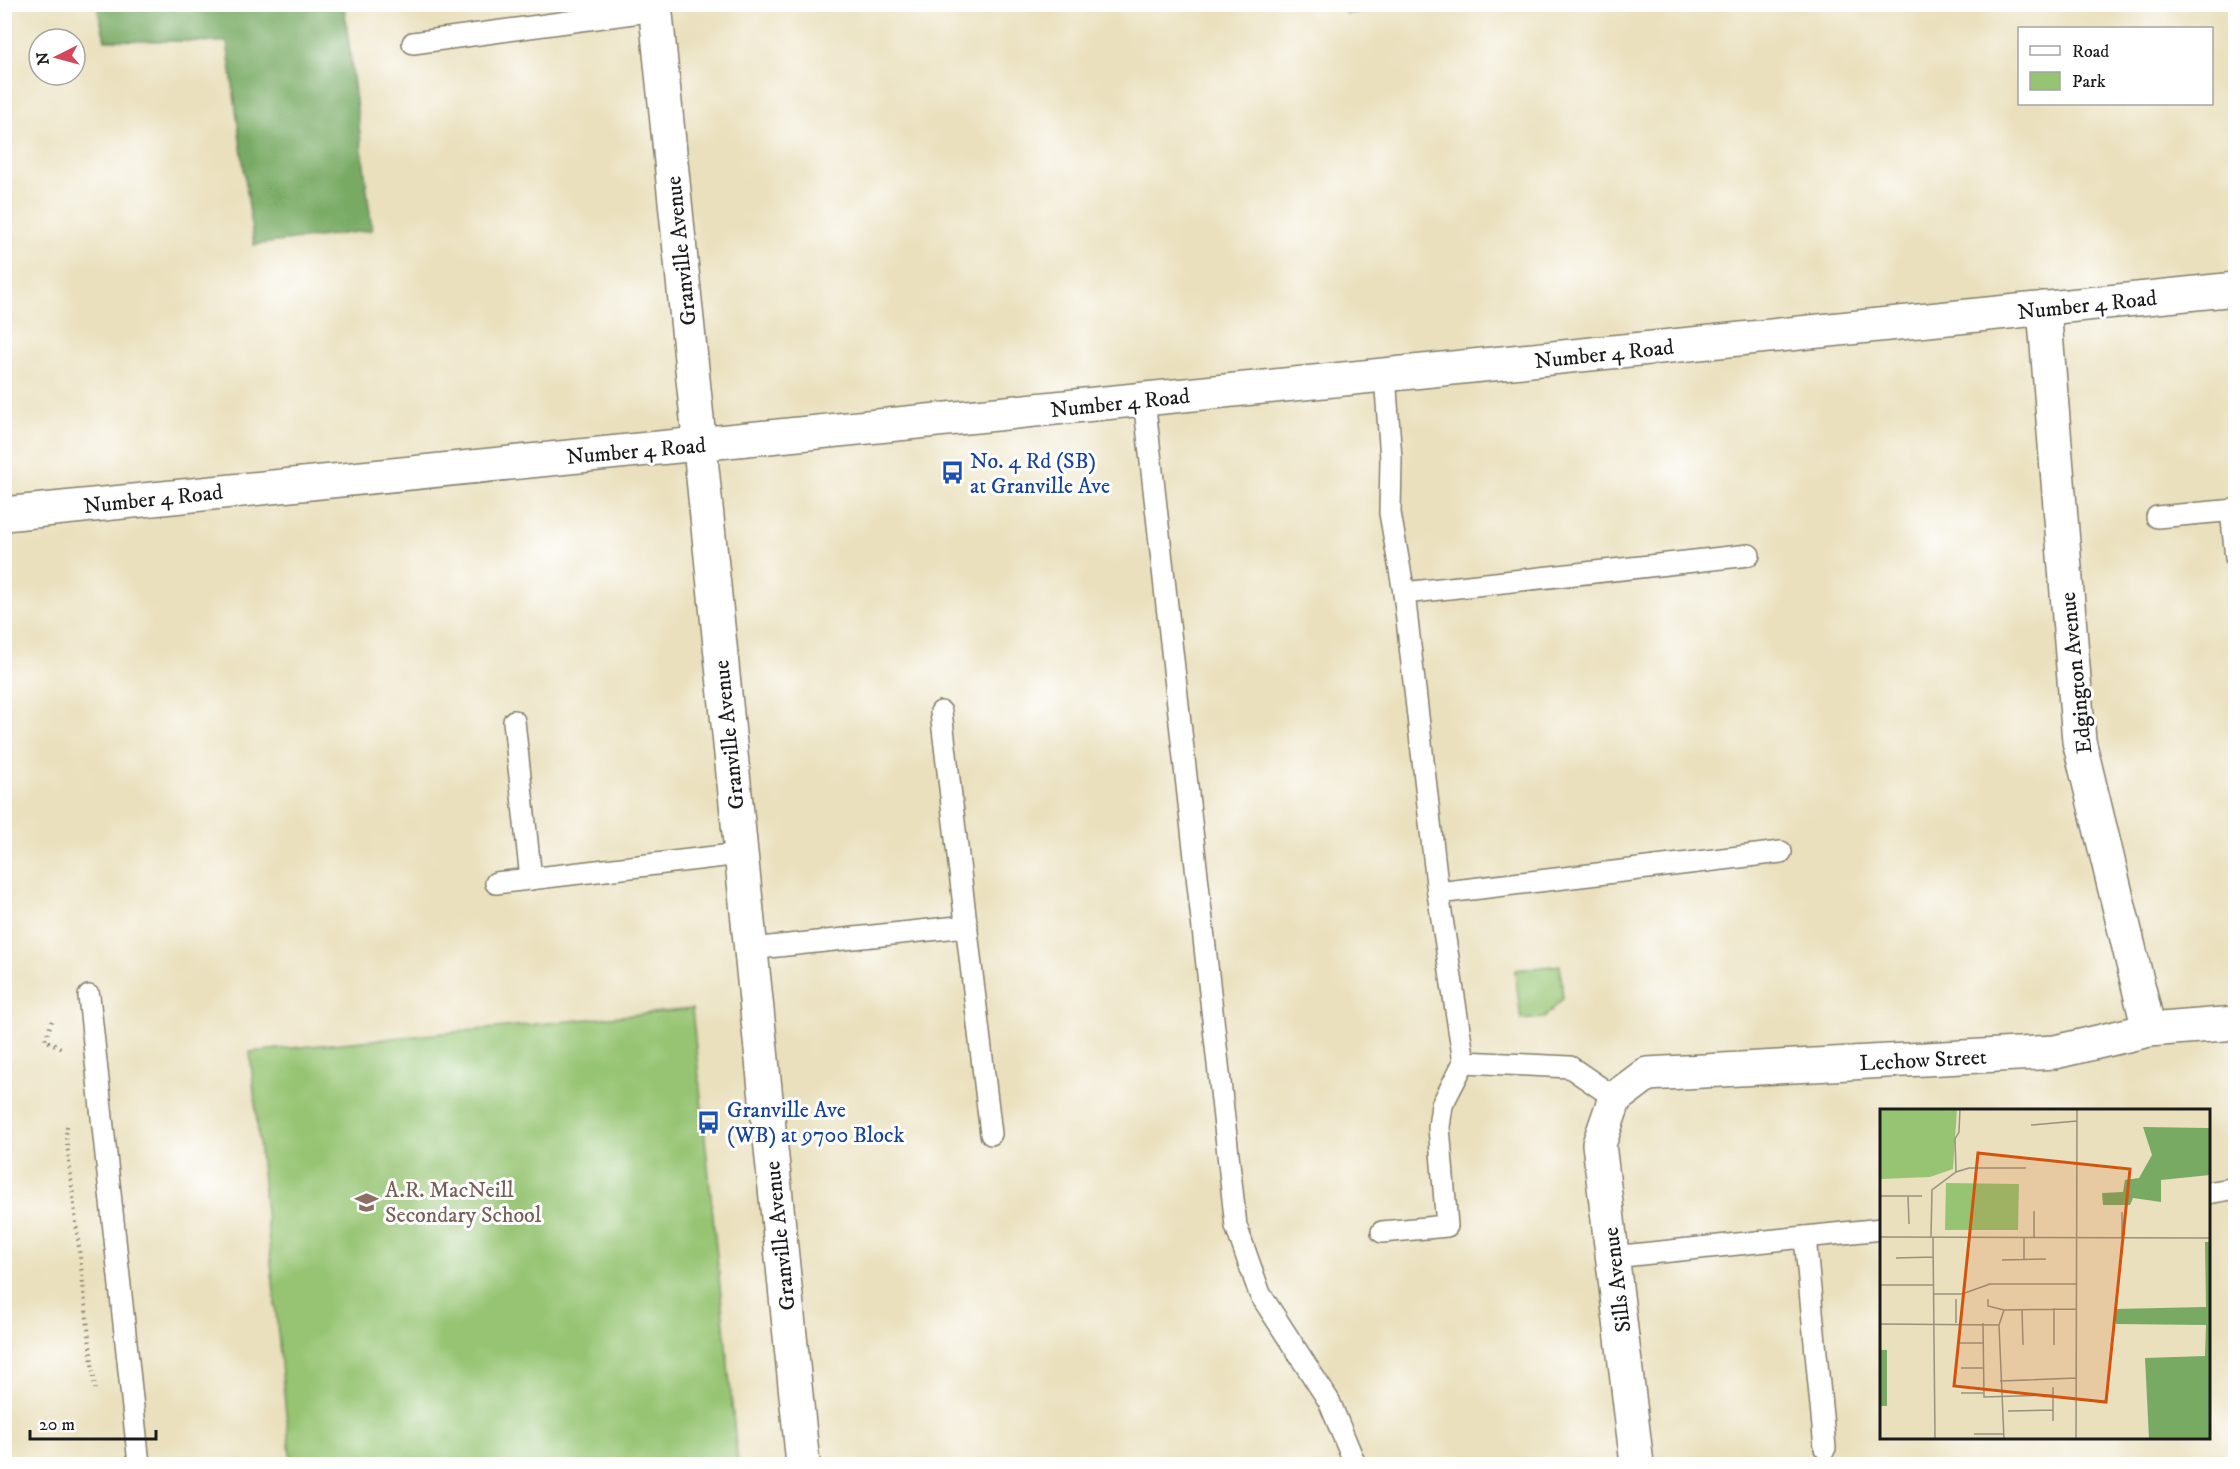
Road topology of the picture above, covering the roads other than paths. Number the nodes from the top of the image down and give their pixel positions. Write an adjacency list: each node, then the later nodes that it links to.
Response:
1 (655, 7): 2 (lane); 7 (street, Granville Avenue)
2 (413, 43)
3 (2235, 289): 4 (street, Number 4 Road)
4 (2044, 308): 5 (street, Number 4 Road); 25 (street, Edgington Avenue)
5 (1385, 375): 6 (street, Number 4 Road); 13 (lane)
6 (1144, 399): 7 (street, Number 4 Road); 38 (lane)
7 (699, 444): 9 (street, Number 4 Road); 17 (street, Granville Avenue)
8 (2233, 510): 10 (lane); 12 (lane)
9 (4, 514)
10 (2157, 517)
11 (1749, 555): 13 (lane)
12 (2235, 558)
13 (1404, 593): 20 (lane)
14 (941, 712): 21 (lane)
15 (514, 721): 18 (lane)
16 (1781, 852): 20 (lane)
17 (740, 854): 18 (lane); 22 (street, Granville Avenue)
18 (531, 879): 19 (lane)
19 (496, 883)
20 (1438, 892): 26 (lane)
21 (967, 926): 22 (lane); 28 (lane)
22 (750, 949): 37 (street, Granville Avenue)
23 (89, 996): 36 (lane)
24 (2235, 1023): 25 (street, Lechow Street)
25 (2149, 1030): 27 (street, Lechow Street)
26 (1464, 1062): 27 (lane); 32 (lane)
27 (1615, 1098): 34 (street, Sills Avenue)
28 (991, 1134)
29 (2235, 1188): 30 (lane)
30 (2210, 1192)
31 (1880, 1229): 33 (lane)
32 (1382, 1232)
33 (1805, 1237): 34 (lane); 35 (lane)
34 (1613, 1257): 39 (street, Sills Avenue)
35 (1826, 1448)
36 (139, 1464)
37 (803, 1464)
38 (1354, 1464)
39 (1637, 1464)

